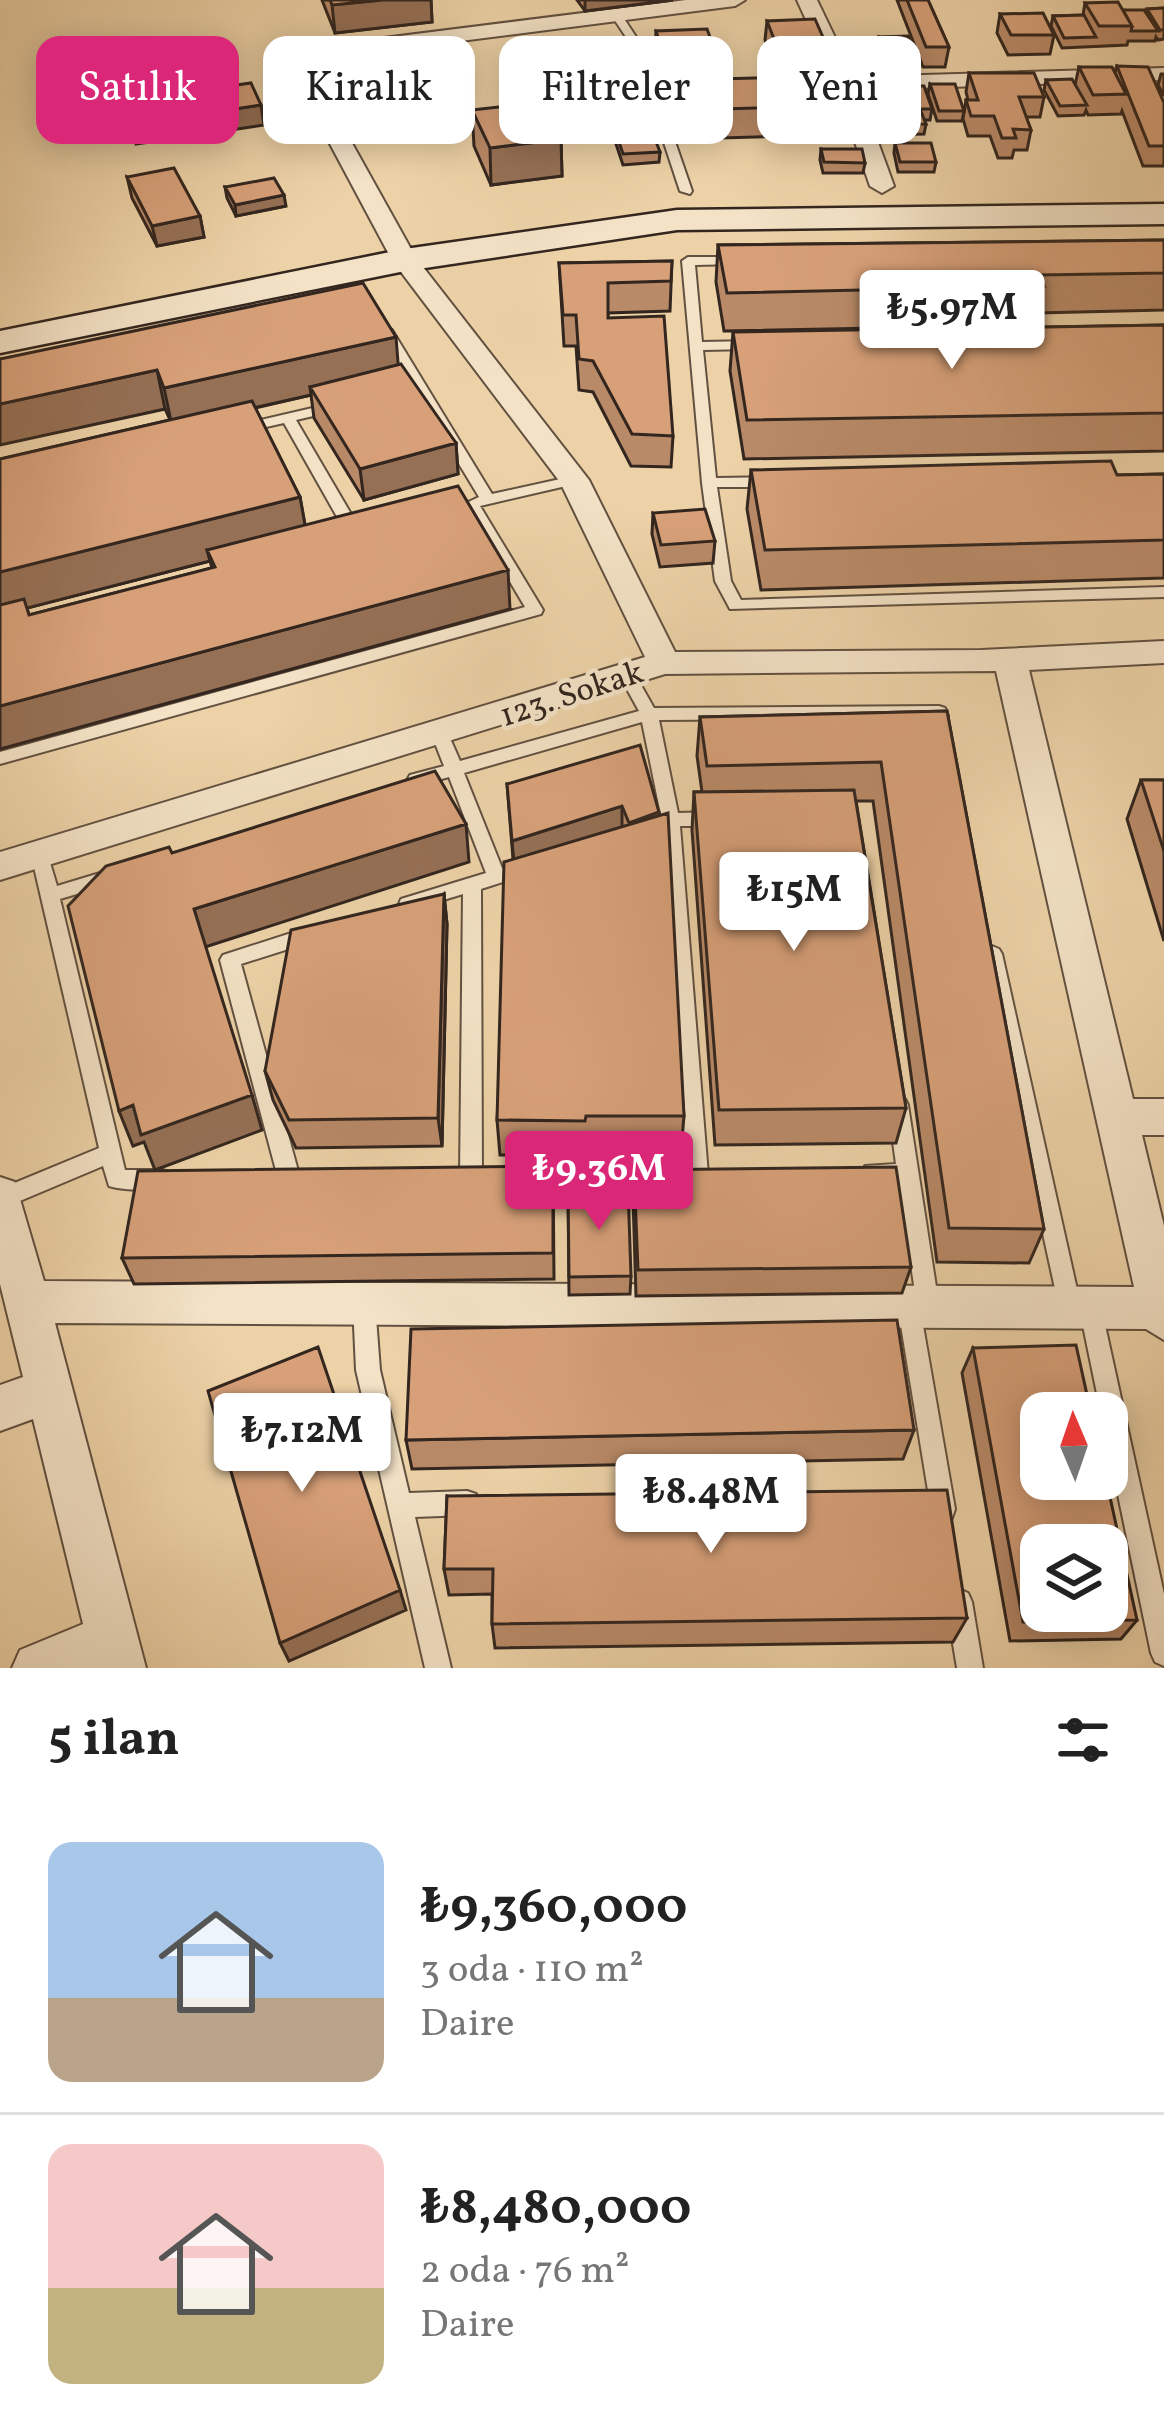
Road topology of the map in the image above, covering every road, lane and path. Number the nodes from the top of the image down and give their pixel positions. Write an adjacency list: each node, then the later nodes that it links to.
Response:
1 (735, 0): 3 (street)
2 (807, 0): 4 (street)
3 (617, 16): 12 (lane); 14 (street)
4 (824, 36)
5 (1164, 56): 7 (street)
6 (1164, 74): 7 (street)
7 (1072, 75): 8 (street)
8 (921, 81)
9 (867, 144): 11 (street)
10 (1164, 184): 11 (street)
11 (882, 186): 12 (street)
12 (686, 191): 14 (street)
13 (1164, 214): 14 (street)
14 (398, 245): 16 (street); 18 (street); 26 (street)
15 (759, 259): 20 (lane)
16 (138, 279)
17 (379, 320): 21 (lane)
18 (0, 342)
19 (767, 345): 20 (lane)
20 (697, 346): 28 (lane)
21 (420, 387): 22 (lane); 29 (lane)
22 (398, 392)
23 (354, 403): 24 (lane)
24 (288, 418): 25 (lane); 32 (lane)
25 (222, 433)
26 (574, 480): 29 (lane); 37 (street)
27 (781, 482): 28 (lane)
28 (710, 483): 34 (lane)
29 (479, 502): 30 (lane); 42 (lane)
30 (451, 508)
31 (373, 526): 32 (lane)
32 (353, 531): 33 (lane)
33 (331, 537)
34 (1164, 592)
35 (1164, 652): 36 (street, 123. Sokak)
36 (1010, 659): 37 (street, 123. Sokak); 58 (street)
37 (664, 663): 38 (street, 123. Sokak)
38 (627, 675): 39 (lane); 40 (street, 123. Sokak)
39 (649, 714): 41 (lane); 43 (lane); 46 (lane)
40 (440, 734): 43 (lane); 47 (street, 123. Sokak)
41 (944, 734)
42 (0, 758)
43 (454, 768): 44 (lane); 51 (lane)
44 (386, 789)
45 (740, 819): 46 (lane)
46 (671, 820): 63 (lane)
47 (40, 854): 49 (street, 123. Sokak); 53 (lane)
48 (536, 865): 51 (lane)
49 (0, 866)
50 (140, 867): 53 (lane)
51 (496, 876): 52 (lane)
52 (472, 884): 54 (lane); 63 (lane)
53 (50, 896): 60 (lane)
54 (384, 912)
55 (340, 926): 66 (lane)
56 (989, 940): 71 (lane)
57 (894, 1078): 62 (lane)
58 (1117, 1117): 59 (street); 72 (street)
59 (1164, 1117)
60 (111, 1153): 65 (lane); 67 (lane)
61 (861, 1173): 62 (lane)
62 (908, 1173): 70 (lane)
63 (697, 1174): 64 (lane)
64 (720, 1174)
65 (186, 1178)
66 (289, 1178)
67 (0, 1198): 68 (street)
68 (27, 1302): 69 (street); 73 (street)
69 (364, 1304): 70 (street); 76 (lane)
70 (919, 1307): 71 (street); 77 (lane)
71 (1080, 1307): 72 (street); 80 (lane)
72 (1162, 1313)
73 (50, 1390): 74 (street); 79 (street)
74 (0, 1408)
75 (494, 1503): 76 (lane)
76 (400, 1505): 82 (lane)
77 (947, 1536)
78 (955, 1580): 83 (lane)
79 (116, 1653): 81 (street)
80 (1164, 1653)
81 (38, 1668)
82 (437, 1668)
83 (970, 1668)

